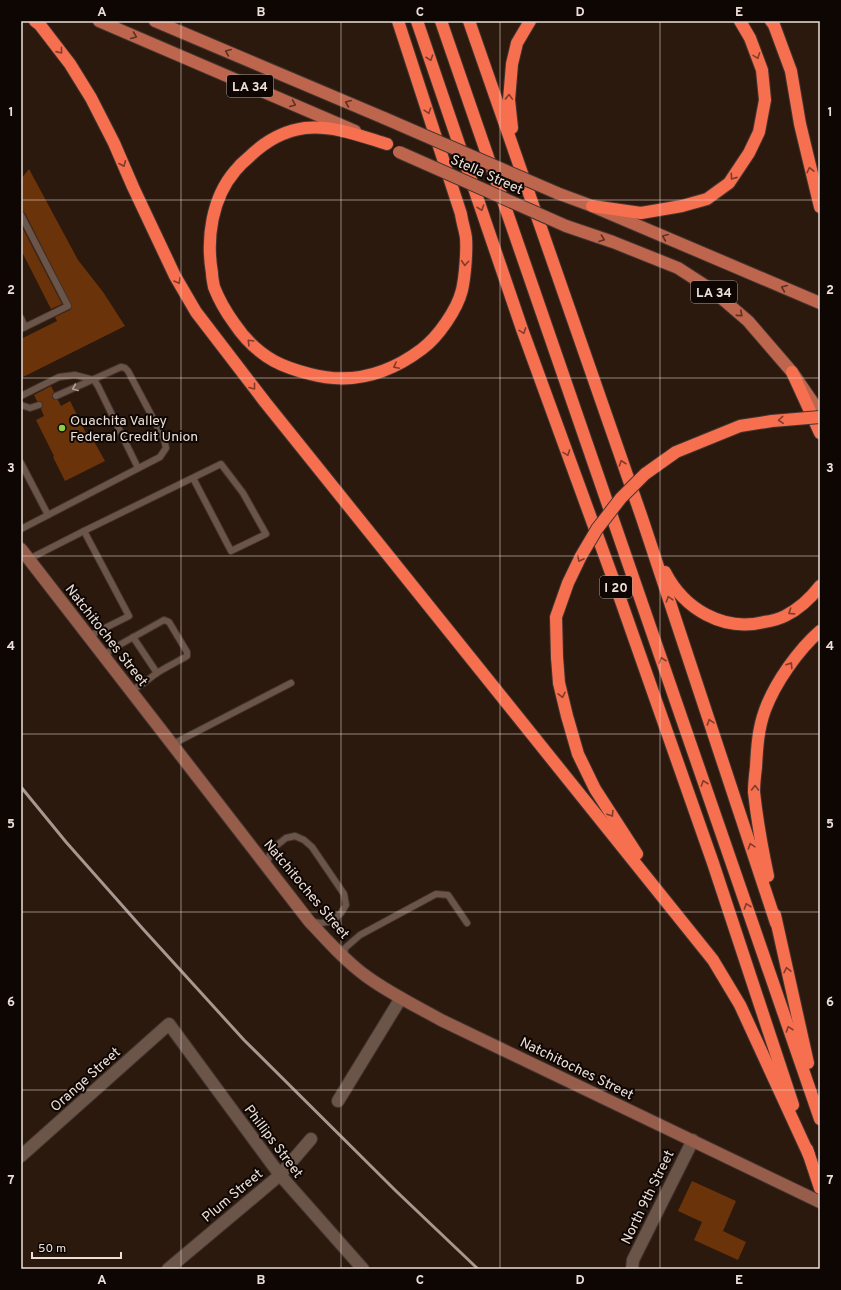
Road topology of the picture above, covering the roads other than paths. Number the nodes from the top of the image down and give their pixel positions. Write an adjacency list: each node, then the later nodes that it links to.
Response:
1 (35, 21): 51 (highway, one-way to 51)
2 (99, 21): 11 (main road, Stella Street / LA 34, one-way to 11)
3 (155, 21): 13 (main road, Stella Street / LA 34, one-way to 3, bridge)
4 (398, 21): 11 (highway, one-way to 11)
5 (417, 21): 58 (highway, I 20, one-way to 58)
6 (441, 21): 55 (highway, I 20, one-way to 6)
7 (469, 21): 12 (highway)
8 (530, 21): 12 (highway, one-way to 8)
9 (740, 21): 13 (highway, one-way to 13)
10 (771, 21): 14 (highway, one-way to 10)
11 (386, 144): 19 (main road, Stella Street / LA 34, one-way to 19, bridge)
12 (514, 150): 32 (highway, one-way to 12)
13 (592, 206): 16 (main road, Stella Street / LA 34, one-way to 13)
14 (820, 207)
15 (21, 215): 18 (lane)
16 (820, 303)
17 (21, 318): 18 (lane)
18 (23, 328)
19 (792, 372): 25 (main road, Stella Street / LA 34); 27 (highway)
20 (94, 380): 21 (lane); 22 (lane, one-way to 22); 29 (lane); 29 (lane)
21 (21, 396)
22 (56, 396)
23 (21, 405): 24 (lane)
24 (39, 405)
25 (820, 413)
26 (820, 417): 51 (highway, one-way to 51, bridge)
27 (820, 433)
28 (21, 463): 31 (lane)
29 (138, 468): 31 (lane)
30 (192, 478): 30 (lane); 34 (lane)
31 (48, 515): 33 (lane)
32 (642, 518): 37 (highway, one-way to 32); 49 (highway, one-way to 32)
33 (21, 529)
34 (84, 531): 36 (lane); 39 (lane)
35 (21, 549): 36 (street, Natchitoches Street)
36 (29, 559): 39 (street, Natchitoches Street)
37 (820, 586)
38 (820, 631): 49 (highway, one-way to 38)
39 (89, 636): 41 (street, Natchitoches Street)
40 (133, 637): 41 (lane); 42 (lane); 42 (lane)
41 (104, 656): 44 (street, Natchitoches Street)
42 (157, 673): 44 (lane)
43 (291, 683): 45 (lane)
44 (130, 690): 45 (street, Natchitoches Street)
45 (173, 744): 46 (street, Natchitoches Street)
46 (266, 865): 47 (street, Natchitoches Street); 47 (lane)
47 (309, 921): 50 (street, Natchitoches Street)
48 (467, 923): 50 (lane)
49 (776, 923): 55 (highway, one-way to 49)
50 (344, 956): 52 (street, Natchitoches Street)
51 (713, 960): 58 (highway)
52 (401, 998): 54 (street); 57 (street, Natchitoches Street)
53 (169, 1024): 59 (street, Orange Street); 60 (street, Phillips Street)
54 (338, 1101)
55 (820, 1118)
56 (311, 1139): 60 (street, Plum Street)
57 (693, 1140): 62 (street, Natchitoches Street); 65 (street, North 9th Street)
58 (809, 1155): 61 (highway, I 20)
59 (21, 1156)
60 (280, 1175): 63 (street, Plum Street); 64 (street, Phillips Street)
61 (820, 1188)
62 (820, 1202)
63 (168, 1269)
64 (363, 1269)
65 (632, 1269)

